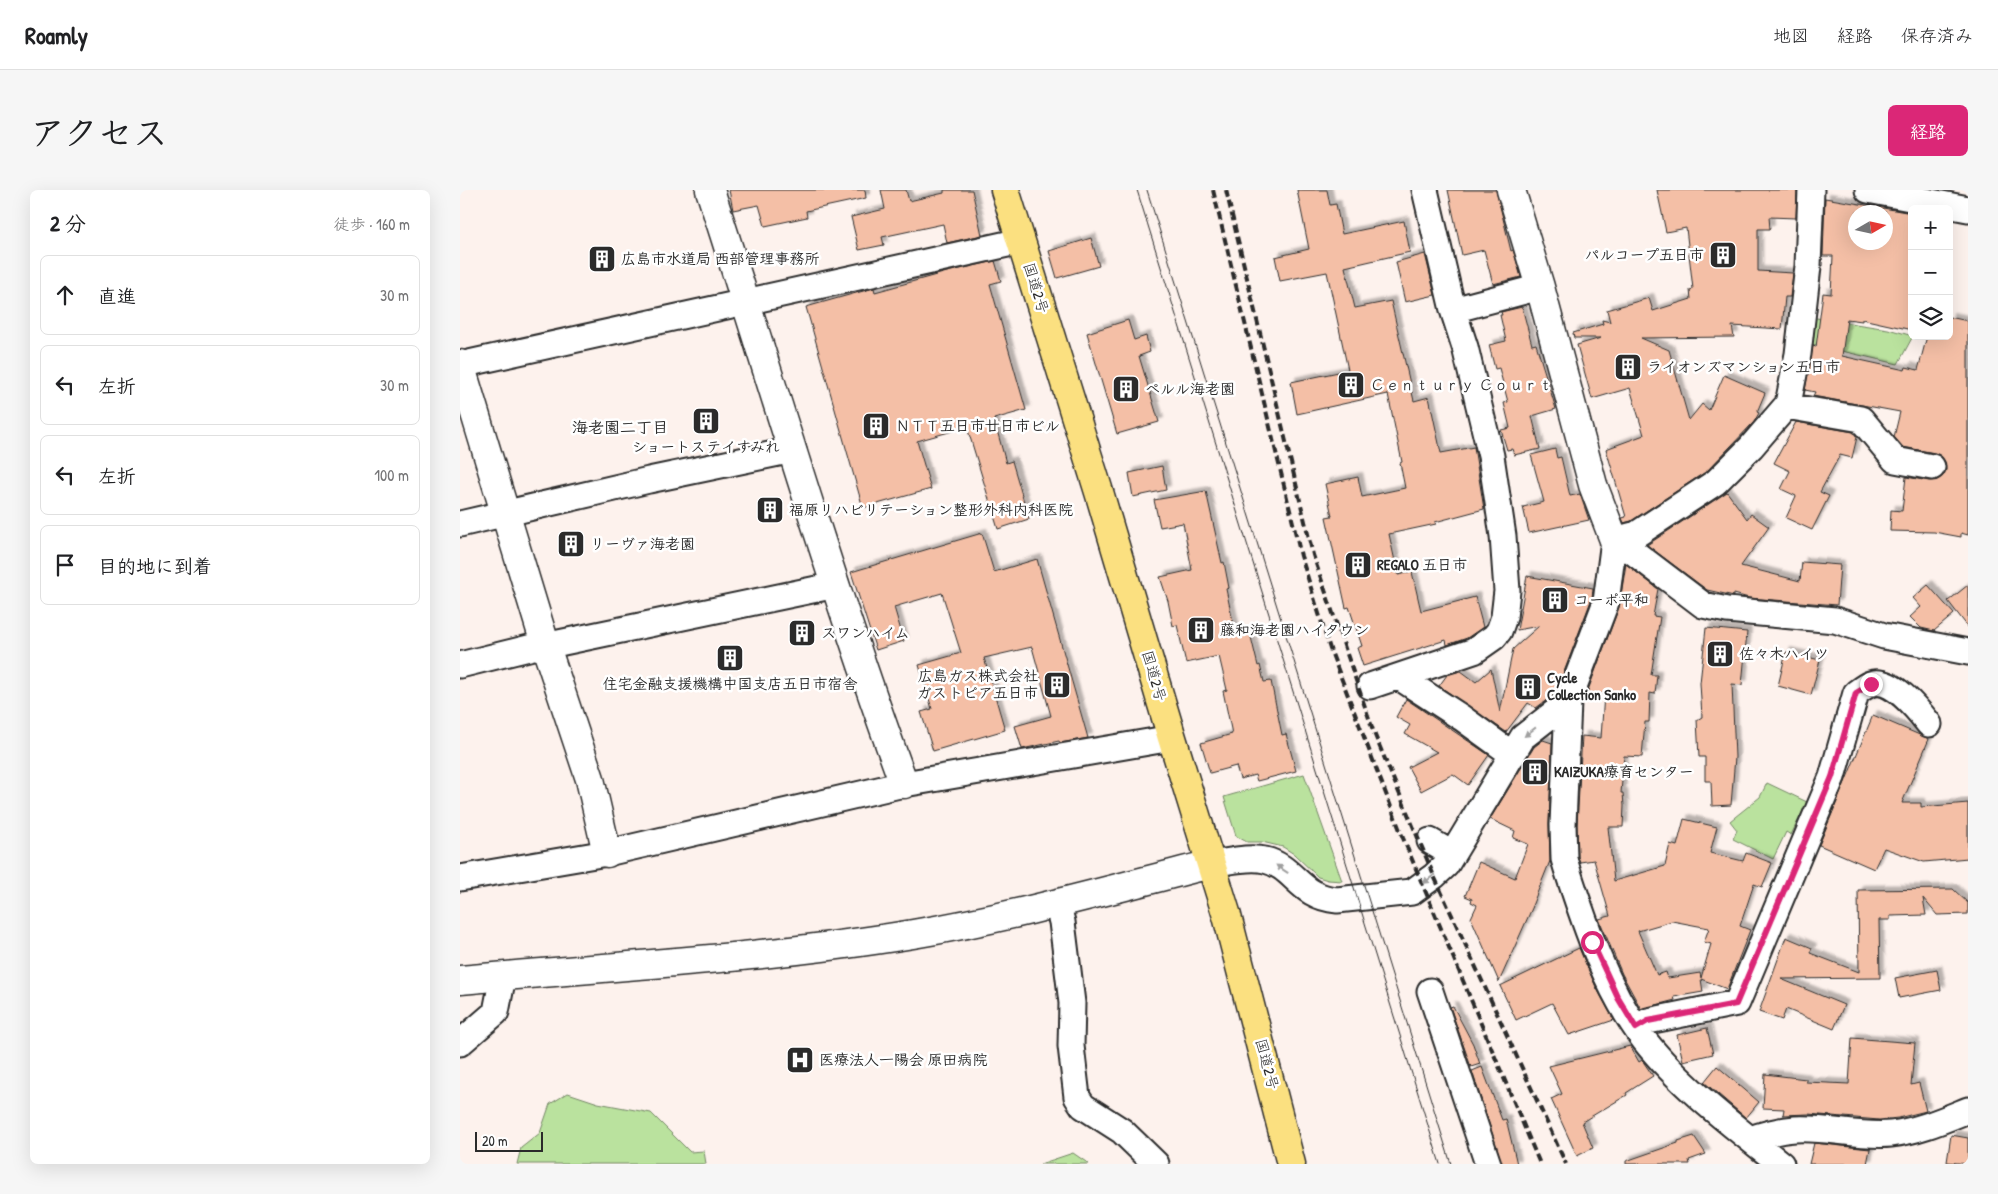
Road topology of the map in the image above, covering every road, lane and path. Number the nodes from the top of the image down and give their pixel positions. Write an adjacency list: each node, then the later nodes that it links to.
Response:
1 (710, 190): 10 (street)
2 (1006, 190): 8 (highway, 国道2号)
3 (1425, 190): 11 (street)
4 (1511, 190): 9 (street)
5 (1811, 190): 13 (street)
6 (1868, 190): 7 (street)
7 (1968, 209)
8 (1021, 242): 10 (street); 27 (highway, 国道2号)
9 (1540, 287): 11 (street); 18 (street)
10 (746, 301): 12 (street); 14 (street)
11 (1453, 310): 23 (street)
12 (460, 365): 16 (street)
13 (1786, 406): 15 (street); 18 (street)
14 (793, 450): 16 (street); 19 (street)
15 (1932, 467)
16 (506, 514): 17 (street); 20 (street)
17 (460, 524)
18 (1614, 540): 21 (street); 25 (street)
19 (836, 585): 20 (street); 29 (street)
20 (545, 644): 22 (street); 31 (street)
21 (1968, 652)
22 (460, 665)
23 (1399, 677): 24 (street); 28 (street)
24 (1370, 686)
25 (1568, 702): 28 (street, one-way to 28); 39 (street)
26 (1929, 724): 39 (street)
27 (1172, 738): 29 (street); 33 (highway, 国道2号)
28 (1513, 755): 32 (street)
29 (904, 784): 31 (street)
30 (1430, 841): 32 (street)
31 (607, 853): 34 (street)
32 (1452, 854): 33 (street, one-way to 33)
33 (1211, 864): 35 (street); 44 (highway, 国道2号)
34 (460, 878)
35 (1057, 903): 36 (street); 43 (street)
36 (503, 976): 37 (street); 40 (street)
37 (460, 980)
38 (1430, 991): 45 (street)
39 (1636, 1028): 42 (street)
40 (460, 1044)
41 (1968, 1110): 42 (street)
42 (1750, 1139): 46 (street)
43 (1156, 1164)
44 (1292, 1164)
45 (1488, 1164)
46 (1781, 1164)

